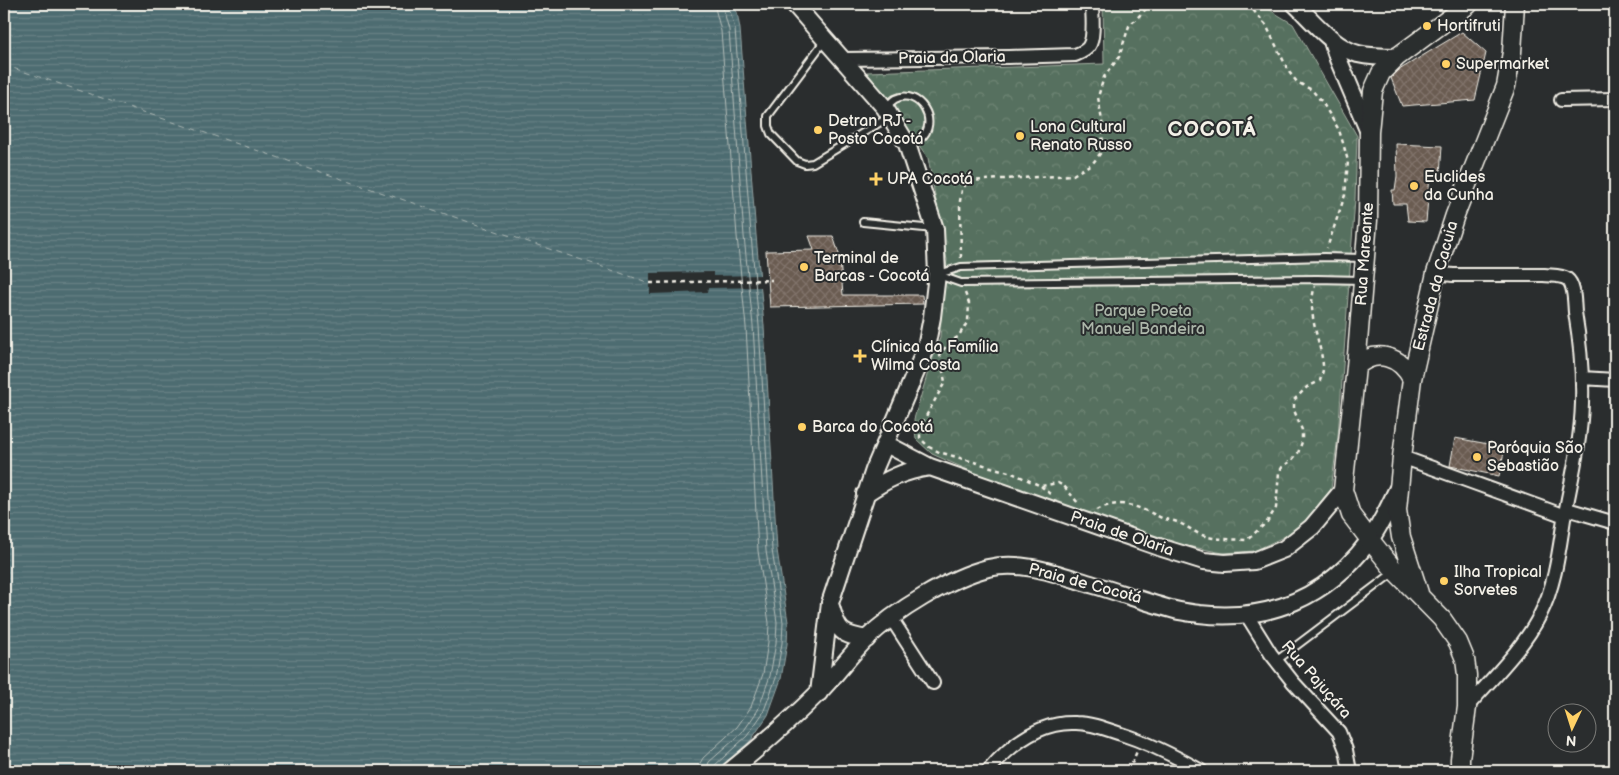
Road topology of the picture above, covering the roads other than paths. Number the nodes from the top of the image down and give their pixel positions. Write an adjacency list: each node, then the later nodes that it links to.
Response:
1 (794, 4): 7 (street)
2 (1092, 4): 9 (street, Praia da Olaria)
3 (1295, 4): 6 (street)
4 (1469, 4): 8 (main road, Rua Mareante)
5 (1512, 7): 18 (main road, Estrada da Cacuia)
6 (1331, 38): 8 (street); 13 (street)
7 (825, 39): 9 (street); 12 (lane)
8 (1397, 57): 13 (main road, Rua Mareante)
9 (843, 59): 12 (street)
10 (1615, 99): 11 (street)
11 (1561, 100)
12 (888, 112): 14 (street); 14 (lane)
13 (1369, 132): 17 (main road, Rua Mareante)
14 (907, 144): 16 (street)
15 (863, 222): 16 (lane)
16 (935, 229): 19 (street)
17 (1364, 258): 19 (lane); 20 (main road, Rua Mareante)
18 (1436, 273): 22 (street); 23 (main road, Estrada da Cacuia)
19 (937, 274): 20 (lane); 25 (street)
20 (1363, 280): 21 (main road, Rua Mareante)
21 (1356, 367): 23 (main road); 29 (main road, Rua Mareante)
22 (1582, 378): 24 (street); 31 (street)
23 (1412, 379): 26 (main road, Estrada da Cacuia)
24 (1615, 380)
25 (886, 444): 27 (street, Praia de Olaria); 30 (street)
26 (1402, 457): 28 (main road, Estrada da Cacuia); 31 (street)
27 (930, 467): 29 (street, Praia de Olaria); 30 (street)
28 (1398, 488): 33 (street, Praia de Cocotá); 35 (main road, Estrada da Cacuia)
29 (1342, 490): 33 (main road, Rua Mareante)
30 (865, 494): 36 (street)
31 (1566, 512): 32 (street); 43 (street)
32 (1615, 523)
33 (1370, 540): 34 (main road, Rua Mareante); 37 (street, Praia de Cocotá)
34 (1395, 571): 35 (main road, Rua Mareante); 40 (lane)
35 (1420, 596): 43 (main road, Rua Mareante)
36 (830, 603): 39 (street); 41 (street)
37 (1254, 613): 38 (street, Praia de Cocotá); 40 (street, Rua Pajuçára)
38 (891, 618): 39 (street, Praia de Cocotá); 42 (street)
39 (866, 639): 41 (street, Praia de Cocotá)
40 (1276, 661): 47 (street, Rua Pajuçára)
41 (829, 671): 44 (street)
42 (933, 683)
43 (1467, 707): 48 (main road, Rua Mareante)
44 (730, 771)
45 (988, 771): 46 (street)
46 (1201, 771)
47 (1350, 771)
48 (1460, 771)

